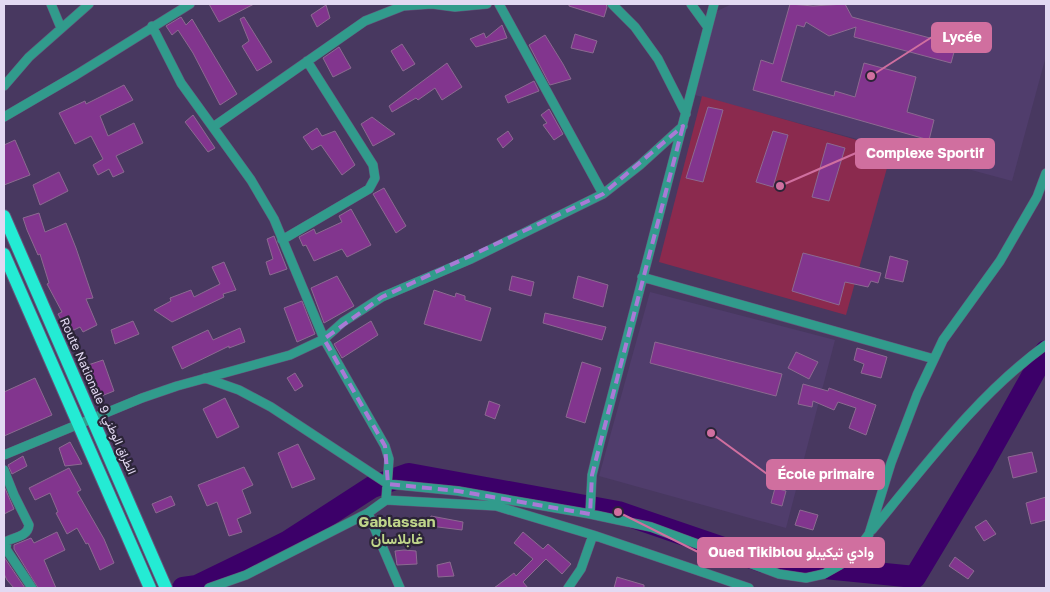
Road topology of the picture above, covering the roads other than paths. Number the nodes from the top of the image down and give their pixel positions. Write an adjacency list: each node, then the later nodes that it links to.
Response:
1 (51, 4): 11 (street)
2 (89, 4): 11 (street)
3 (190, 4): 9 (street)
4 (487, 4): 12 (street)
5 (499, 4): 19 (street)
6 (612, 4): 14 (street)
7 (691, 4): 10 (street)
8 (714, 4): 10 (street)
9 (152, 26): 15 (street); 17 (street)
10 (707, 26): 14 (street)
11 (61, 28): 13 (street)
12 (307, 61): 17 (street); 21 (street)
13 (4, 86)
14 (686, 114): 16 (street)
15 (4, 116)
16 (683, 126): 19 (street); 23 (street)
17 (213, 127): 21 (street)
18 (1046, 173): 26 (street)
19 (603, 194): 24 (street)
20 (4, 216): 28 (main road, Route Nationale الطراق الوطني 9)
21 (282, 240): 24 (street)
22 (4, 254): 29 (main road)
23 (642, 277): 26 (street); 35 (street)
24 (324, 339): 27 (street); 32 (street)
25 (1046, 345): 36 (street)
26 (934, 359): 36 (street)
27 (205, 378): 28 (street); 32 (street)
28 (92, 418): 29 (street); 40 (main road, Route Nationale الطراق الوطني 9)
29 (78, 424): 30 (street); 39 (main road)
30 (4, 455)
31 (4, 470): 38 (street)
32 (388, 484): 33 (street); 35 (street)
33 (386, 500): 34 (street); 37 (street)
34 (368, 513): 41 (street); 42 (street)
35 (590, 514): 36 (street)
36 (869, 534)
37 (593, 535): 43 (street); 44 (street)
38 (32, 588)
39 (150, 588)
40 (166, 588)
41 (209, 588)
42 (400, 588)
43 (568, 588)
44 (749, 588)

